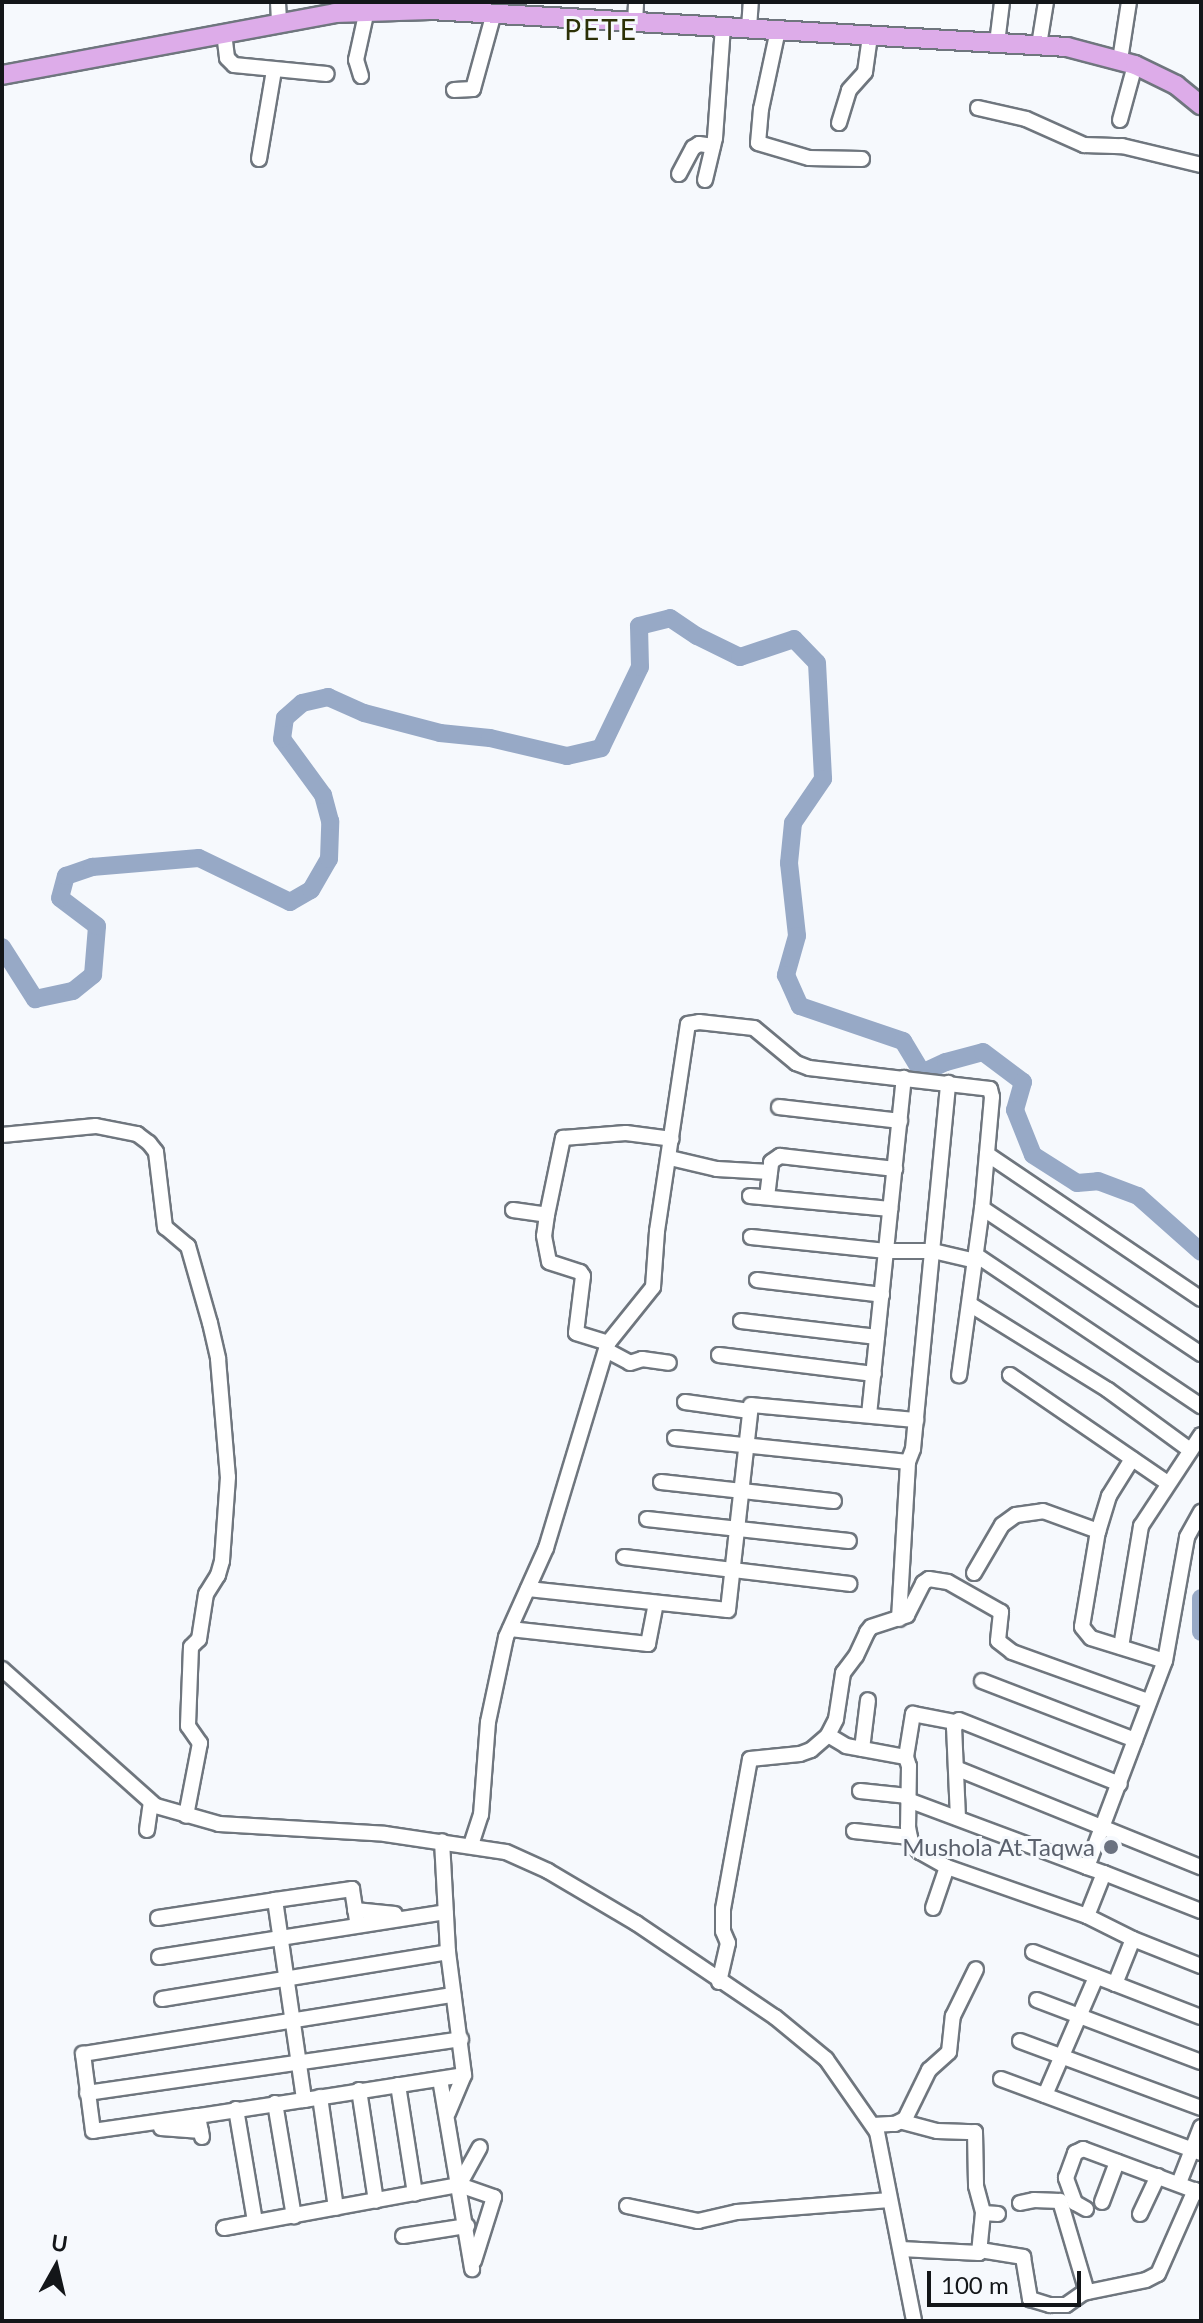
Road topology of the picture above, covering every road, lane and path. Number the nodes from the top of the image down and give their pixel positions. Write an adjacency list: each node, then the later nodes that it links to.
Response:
1 (278, 2): 10 (street)
2 (636, 2): 11 (street)
3 (751, 2): 13 (street)
4 (1002, 2): 17 (street)
5 (1046, 2): 18 (street)
6 (1129, 2): 19 (street)
7 (536, 9): 9 (main road); 11 (main road)
8 (367, 10): 9 (main road); 10 (main road); 23 (street)
9 (494, 13): 24 (street)
10 (279, 23): 15 (main road)
11 (635, 23): 12 (main road)
12 (723, 27): 13 (main road); 29 (street)
13 (749, 28): 14 (main road)
14 (778, 30): 16 (main road); 31 (street)
15 (224, 33): 20 (street); 22 (main road)
16 (870, 35): 17 (main road); 28 (street)
17 (997, 43): 18 (main road)
18 (1039, 45): 19 (main road)
19 (1128, 62): 25 (main road); 27 (street)
20 (274, 70): 21 (street); 30 (street)
21 (327, 74)
22 (2, 75)
23 (361, 76)
24 (454, 90)
25 (1200, 97)
26 (978, 108): 32 (street)
27 (1120, 120)
28 (839, 123)
29 (713, 146): 33 (street); 34 (street)
30 (259, 159)
31 (862, 159)
32 (1201, 165)
33 (679, 174)
34 (705, 180)
35 (904, 1078): 36 (street); 38 (street); 40 (street)
36 (948, 1083): 41 (street); 53 (street)
37 (779, 1107): 38 (street)
38 (900, 1121): 43 (street)
39 (2, 1135): 112 (street)
40 (672, 1139): 42 (street); 50 (street)
41 (987, 1154): 47 (street); 57 (street)
42 (670, 1158): 44 (street); 61 (street)
43 (895, 1169): 44 (street); 48 (street)
44 (770, 1172): 46 (street)
45 (750, 1196): 46 (street)
46 (767, 1197): 48 (street)
47 (982, 1208): 54 (street); 62 (street)
48 (890, 1209): 52 (street)
49 (513, 1210): 50 (street)
50 (547, 1215): 61 (street)
51 (751, 1237): 52 (street)
52 (886, 1251): 53 (street); 56 (street)
53 (933, 1251): 54 (street); 72 (street)
54 (976, 1258): 58 (street); 69 (street)
55 (757, 1280): 56 (street)
56 (882, 1295): 60 (street)
57 (1201, 1299)
58 (971, 1305): 66 (street); 76 (street)
59 (741, 1321): 60 (street)
60 (877, 1337): 65 (street)
61 (607, 1347): 64 (street); 92 (street)
62 (1201, 1354)
63 (719, 1355): 65 (street)
64 (669, 1363)
65 (874, 1374): 71 (street)
66 (959, 1375)
67 (1010, 1375): 77 (street)
68 (685, 1402): 70 (street)
69 (1201, 1406)
70 (749, 1411): 71 (street); 75 (street)
71 (869, 1415): 72 (street)
72 (916, 1420): 78 (street)
73 (1201, 1435): 76 (street)
74 (675, 1438): 75 (street)
75 (747, 1445): 78 (street); 81 (street)
76 (1190, 1450): 80 (street)
77 (1132, 1459): 80 (street); 86 (street)
78 (908, 1462): 94 (street)
79 (661, 1482): 81 (street)
80 (1168, 1483): 96 (street)
81 (742, 1491): 82 (street); 85 (street)
82 (834, 1501)
83 (1201, 1512): 97 (street)
84 (647, 1519): 85 (street)
85 (739, 1529): 87 (street); 89 (street)
86 (1098, 1531): 90 (street); 96 (street)
87 (849, 1541)
88 (624, 1557): 89 (street)
89 (733, 1571): 91 (street); 93 (street)
90 (974, 1573)
91 (849, 1584)
92 (528, 1589): 93 (street); 95 (street)
93 (656, 1603): 95 (street)
94 (899, 1619): 101 (street); 103 (street)
95 (510, 1629): 119 (street)
96 (1121, 1647): 97 (street)
97 (1165, 1661): 101 (street)
98 (2, 1669): 111 (street)
99 (982, 1681): 104 (street)
100 (868, 1700): 105 (street)
101 (1148, 1701): 104 (street)
102 (955, 1722): 106 (street); 107 (street); 108 (street)
103 (828, 1735): 105 (street); 142 (street)
104 (1135, 1740): 108 (street)
105 (862, 1749): 106 (street)
106 (906, 1757): 110 (street)
107 (958, 1769): 113 (street); 114 (street)
108 (1120, 1784): 114 (street)
109 (860, 1791): 110 (street)
110 (908, 1798): 113 (street); 117 (street)
111 (151, 1802): 112 (street); 115 (street)
112 (186, 1816): 118 (street)
113 (958, 1818): 121 (street)
114 (1104, 1828): 121 (street); 122 (street)
115 (147, 1830)
116 (854, 1831): 117 (street)
117 (910, 1837): 120 (street)
118 (442, 1841): 119 (street); 128 (street)
119 (471, 1845): 142 (street)
120 (947, 1867): 125 (street); 130 (street)
121 (1087, 1867): 123 (street)
122 (1201, 1867)
123 (1104, 1873): 127 (street); 130 (street)
124 (275, 1900): 126 (street); 131 (street); 133 (street)
125 (933, 1908)
126 (355, 1910): 129 (street); 132 (street)
127 (1201, 1911)
128 (445, 1912): 129 (street); 135 (street)
129 (413, 1916): 132 (street)
130 (1087, 1916): 134 (street)
131 (158, 1918)
132 (358, 1925): 133 (street)
133 (281, 1938): 137 (street); 141 (street)
134 (1133, 1939): 138 (street); 143 (street)
135 (448, 1952): 141 (street); 144 (street)
136 (1033, 1952): 140 (street)
137 (159, 1957)
138 (1201, 1966)
139 (976, 1969): 168 (street)
140 (1096, 1977): 143 (street); 147 (street)
141 (287, 1978): 145 (street); 149 (street)
142 (719, 1982): 169 (street)
143 (1115, 1984): 148 (street)
144 (453, 1995): 149 (street); 150 (street)
145 (162, 1999)
146 (1037, 2000): 147 (street)
147 (1080, 2016): 152 (street); 154 (street)
148 (1201, 2017)
149 (294, 2019): 153 (street); 160 (street)
150 (461, 2039): 153 (street); 155 (street)
151 (1020, 2041): 152 (street)
152 (1062, 2058): 161 (street); 165 (street)
153 (299, 2062): 160 (street); 163 (street)
154 (1201, 2062)
155 (464, 2075): 156 (street); 167 (street)
156 (440, 2079): 158 (street); 167 (street)
157 (1001, 2079): 161 (street)
158 (398, 2085): 159 (street); 178 (street)
159 (359, 2090): 162 (street); 180 (street)
160 (87, 2093): 166 (street)
161 (1045, 2095): 172 (street)
162 (320, 2097): 163 (street); 184 (street)
163 (304, 2100): 164 (street)
164 (275, 2103): 166 (street); 187 (street)
165 (1201, 2108)
166 (236, 2109): 188 (street)
167 (448, 2113): 176 (street)
168 (903, 2122): 169 (street); 193 (street)
169 (873, 2125): 179 (street)
170 (1201, 2127): 172 (street)
171 (480, 2147): 176 (street)
172 (1197, 2152): 175 (street)
173 (1117, 2162): 174 (street); 181 (street); 185 (street)
174 (1158, 2176): 175 (street); 186 (street)
175 (1179, 2183): 177 (street)
176 (459, 2185): 178 (street); 189 (street); 189 (street)
177 (1198, 2192): 194 (street)
178 (415, 2194): 180 (street)
179 (890, 2200): 183 (street); 192 (street)
180 (376, 2201): 184 (street)
181 (1102, 2202)
182 (1020, 2203): 194 (street)
183 (627, 2206)
184 (336, 2208): 187 (street)
185 (1086, 2209)
186 (1140, 2214)
187 (294, 2216): 188 (street)
188 (255, 2221): 190 (street)
189 (467, 2226): 191 (street)
190 (224, 2228)
191 (403, 2236)
192 (901, 2249): 193 (street); 195 (street)
193 (980, 2250): 194 (street)
194 (1087, 2292)
195 (914, 2321)

